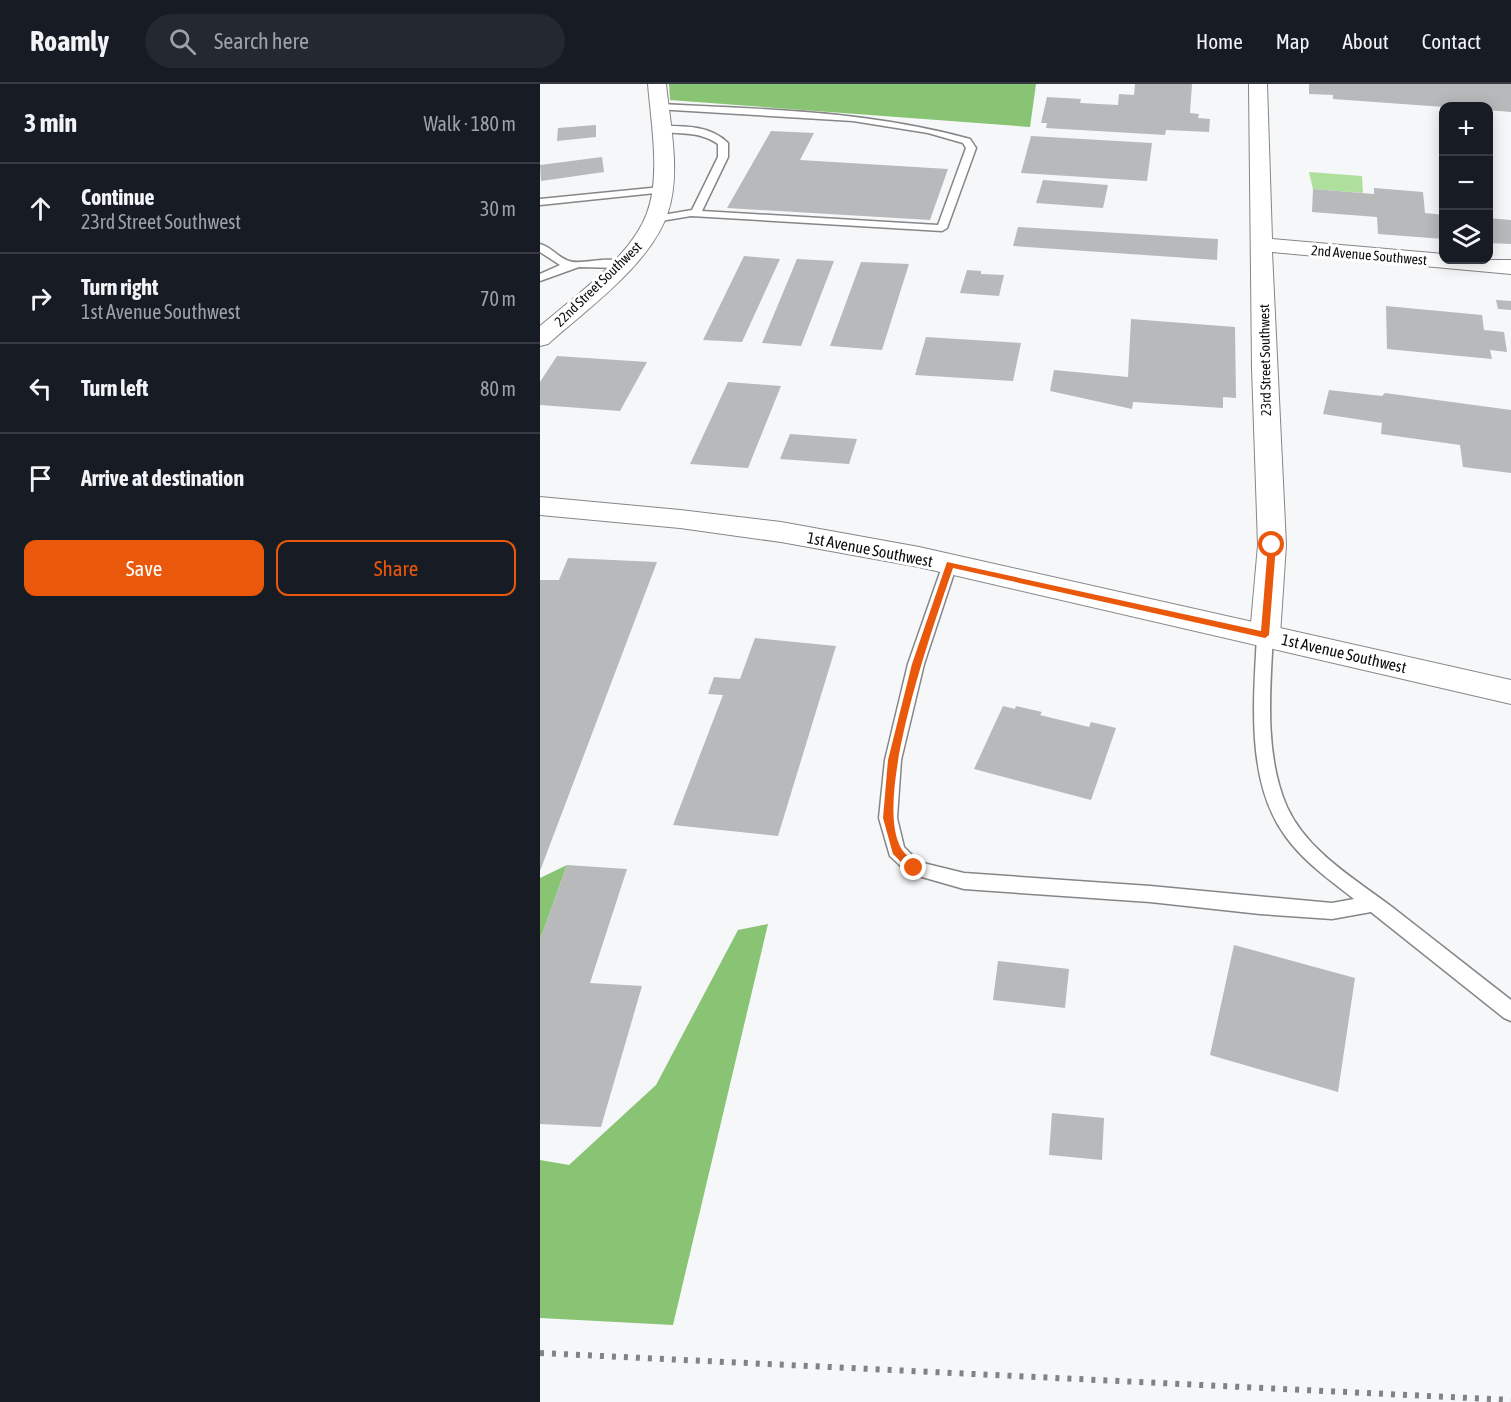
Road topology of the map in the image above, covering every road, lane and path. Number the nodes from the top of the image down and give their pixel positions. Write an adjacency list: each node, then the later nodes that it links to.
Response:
1 (657, 84): 3 (street, 22nd Street Southwest)
2 (1258, 84): 9 (street, 23rd Street Southwest)
3 (659, 107): 4 (street, 22nd Street Southwest); 7 (lane)
4 (660, 129): 5 (street, 22nd Street Southwest); 7 (lane)
5 (661, 190): 6 (lane); 8 (street, 22nd Street Southwest)
6 (540, 202)
7 (695, 214): 8 (lane)
8 (655, 219): 11 (street, 22nd Street Southwest)
9 (1263, 245): 13 (street, 2nd Avenue Southwest); 18 (street, 23rd Street Southwest)
10 (540, 247): 12 (lane)
11 (621, 265): 12 (lane); 15 (street, 22nd Street Southwest)
12 (569, 266): 14 (lane)
13 (1511, 267)
14 (540, 278)
15 (540, 339)
16 (540, 506): 17 (street, 1st Avenue Southwest)
17 (950, 564): 18 (street, 1st Avenue Southwest); 20 (lane)
18 (1265, 635): 19 (street, 1st Avenue Southwest); 20 (lane)
19 (1511, 692)
20 (1373, 904): 21 (lane)
21 (1511, 1012)

